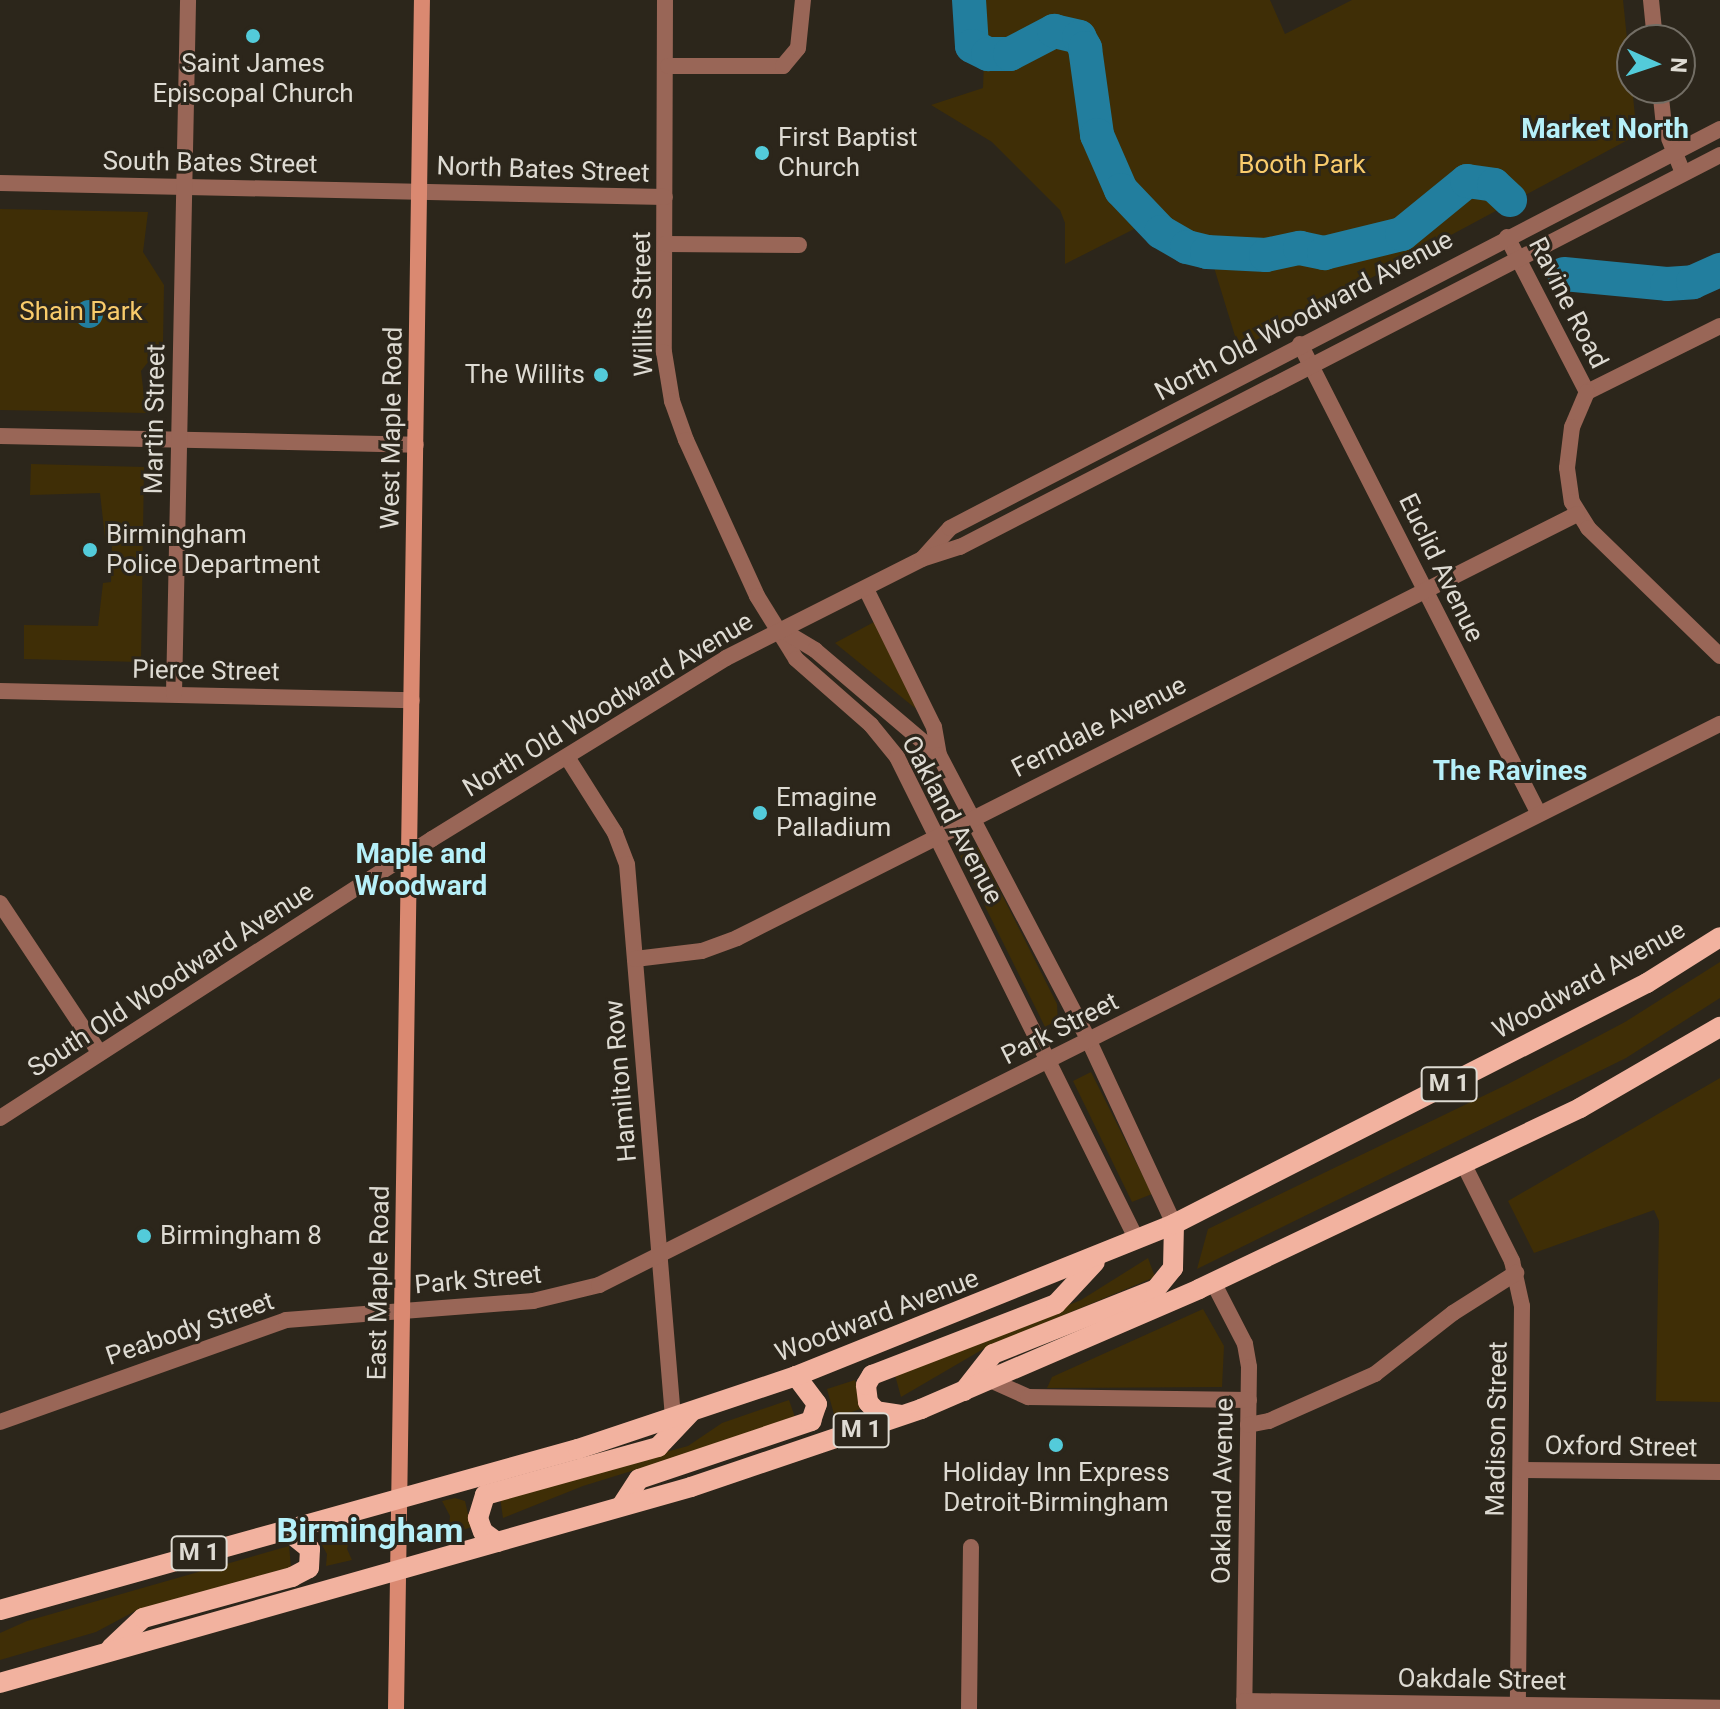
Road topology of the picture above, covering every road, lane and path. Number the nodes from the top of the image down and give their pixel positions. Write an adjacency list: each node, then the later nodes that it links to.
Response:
1 (188, 0): 14 (street, Martin Street)
2 (422, 0): 15 (main road, West Maple Road)
3 (803, 0): 7 (street)
4 (1651, 0): 6 (street)
5 (662, 5): 7 (street, Willits Street)
6 (1653, 24)
7 (668, 66): 16 (street, Willits Street)
8 (1664, 104): 10 (street)
9 (1720, 129): 10 (street, North Old Woodward Avenue)
10 (1674, 151): 12 (street); 17 (street, North Old Woodward Avenue)
11 (1720, 155): 12 (street, North Old Woodward Avenue)
12 (1683, 173): 20 (street, North Old Woodward Avenue)
13 (0, 183): 14 (street, South Bates Street)
14 (183, 187): 15 (street, South Bates Street); 26 (street, Martin Street)
15 (420, 190): 16 (street, North Bates Street); 27 (main road, West Maple Road)
16 (665, 197): 18 (street, Willits Street)
17 (1507, 237): 20 (street, Ravine Road); 22 (street, North Old Woodward Avenue)
18 (665, 244): 19 (street); 32 (street, Willits Street)
19 (799, 245)
20 (1517, 257): 23 (street, North Old Woodward Avenue); 24 (street, Ravine Road)
21 (1720, 326): 24 (street)
22 (1300, 344): 23 (street, Euclid Avenue); 29 (street, North Old Woodward Avenue)
23 (1310, 365): 29 (street, North Old Woodward Avenue); 31 (street, Euclid Avenue)
24 (1587, 392): 28 (street)
25 (0, 436): 26 (street)
26 (179, 440): 27 (street); 35 (street, Martin Street)
27 (416, 445): 36 (main road, West Maple Road)
28 (1577, 514): 31 (street, Ferndale Avenue); 33 (street)
29 (922, 559): 30 (street, North Old Woodward Avenue)
30 (866, 589): 32 (street, North Old Woodward Avenue); 38 (street, Oakland Avenue)
31 (1425, 590): 40 (street, Euclid Avenue); 41 (street, Ferndale Avenue)
32 (781, 629): 38 (street, Oakland Avenue); 39 (street, North Old Woodward Avenue); 42 (street, Oakland Avenue)
33 (1720, 656)
34 (0, 691): 35 (street, Pierce Street)
35 (174, 694): 36 (street, Pierce Street)
36 (412, 700): 43 (main road, West Maple Road)
37 (1720, 724): 40 (street, Park Street)
38 (939, 755): 41 (street, Oakland Avenue)
39 (567, 757): 43 (street, North Old Woodward Avenue); 46 (street, Hamilton Row)
40 (1539, 814): 48 (street, Park Street)
41 (975, 816): 42 (street, Ferndale Avenue); 48 (street, Oakland Avenue)
42 (936, 836): 46 (street, Ferndale Avenue); 50 (street, Oakland Avenue)
43 (409, 857): 49 (street, South Old Woodward Avenue); 59 (main road, East Maple Road)
44 (0, 903): 49 (street)
45 (1720, 937): 53 (main road, Woodward Avenue / M 1)
46 (635, 959): 55 (street, Hamilton Row)
47 (1720, 1027): 52 (main road, M 1)
48 (1089, 1041): 50 (street, Park Street); 53 (street, Oakland Avenue)
49 (99, 1052): 51 (street, South Old Woodward Avenue)
50 (1049, 1061): 54 (street, Oakland Avenue); 55 (street, Park Street)
51 (0, 1118)
52 (1463, 1163): 57 (street, Madison Street); 58 (main road, M 1)
53 (1174, 1224): 54 (main road, Woodward Avenue / M 1); 62 (main road)
54 (1137, 1240): 56 (main road, Woodward Avenue / M 1)
55 (659, 1256): 59 (street, Park Street); 64 (street, Hamilton Row)
56 (1101, 1256): 60 (main road, Woodward Avenue / M 1); 65 (main road)
57 (1516, 1273): 67 (street); 68 (street, Madison Street)
58 (1213, 1282): 61 (main road, M 1); 63 (street, Oakland Avenue)
59 (402, 1311): 66 (street, Peabody Street); 70 (main road, East Maple Road)
60 (796, 1376): 64 (main road, Woodward Avenue / M 1); 71 (main road)
61 (990, 1380): 62 (main road, M 1); 63 (street)
62 (964, 1391): 65 (main road, M 1)
63 (1249, 1400): 67 (street, Oakland Avenue)
64 (682, 1415): 70 (main road, Woodward Avenue / M 1); 73 (main road)
65 (903, 1416): 71 (main road, M 1)
66 (0, 1422)
67 (1248, 1425): 79 (street, Oakland Avenue)
68 (1521, 1470): 69 (street, Oxford Street); 80 (street, Madison Street)
69 (1720, 1472)
70 (399, 1497): 72 (main road, Woodward Avenue / M 1); 75 (main road, East Maple Road)
71 (622, 1505): 73 (main road, M 1)
72 (285, 1529): 76 (main road, Woodward Avenue / M 1); 77 (main road)
73 (497, 1542): 75 (main road, M 1)
74 (971, 1547): 83 (street)
75 (398, 1570): 77 (main road, M 1); 82 (main road, East Maple Road)
76 (0, 1610)
77 (108, 1651): 78 (main road, M 1)
78 (0, 1683)
79 (1244, 1705): 80 (street, Oakdale Street)
80 (1518, 1707): 81 (street, Oakdale Street)
81 (1720, 1708)
82 (396, 1709)
83 (969, 1709)

